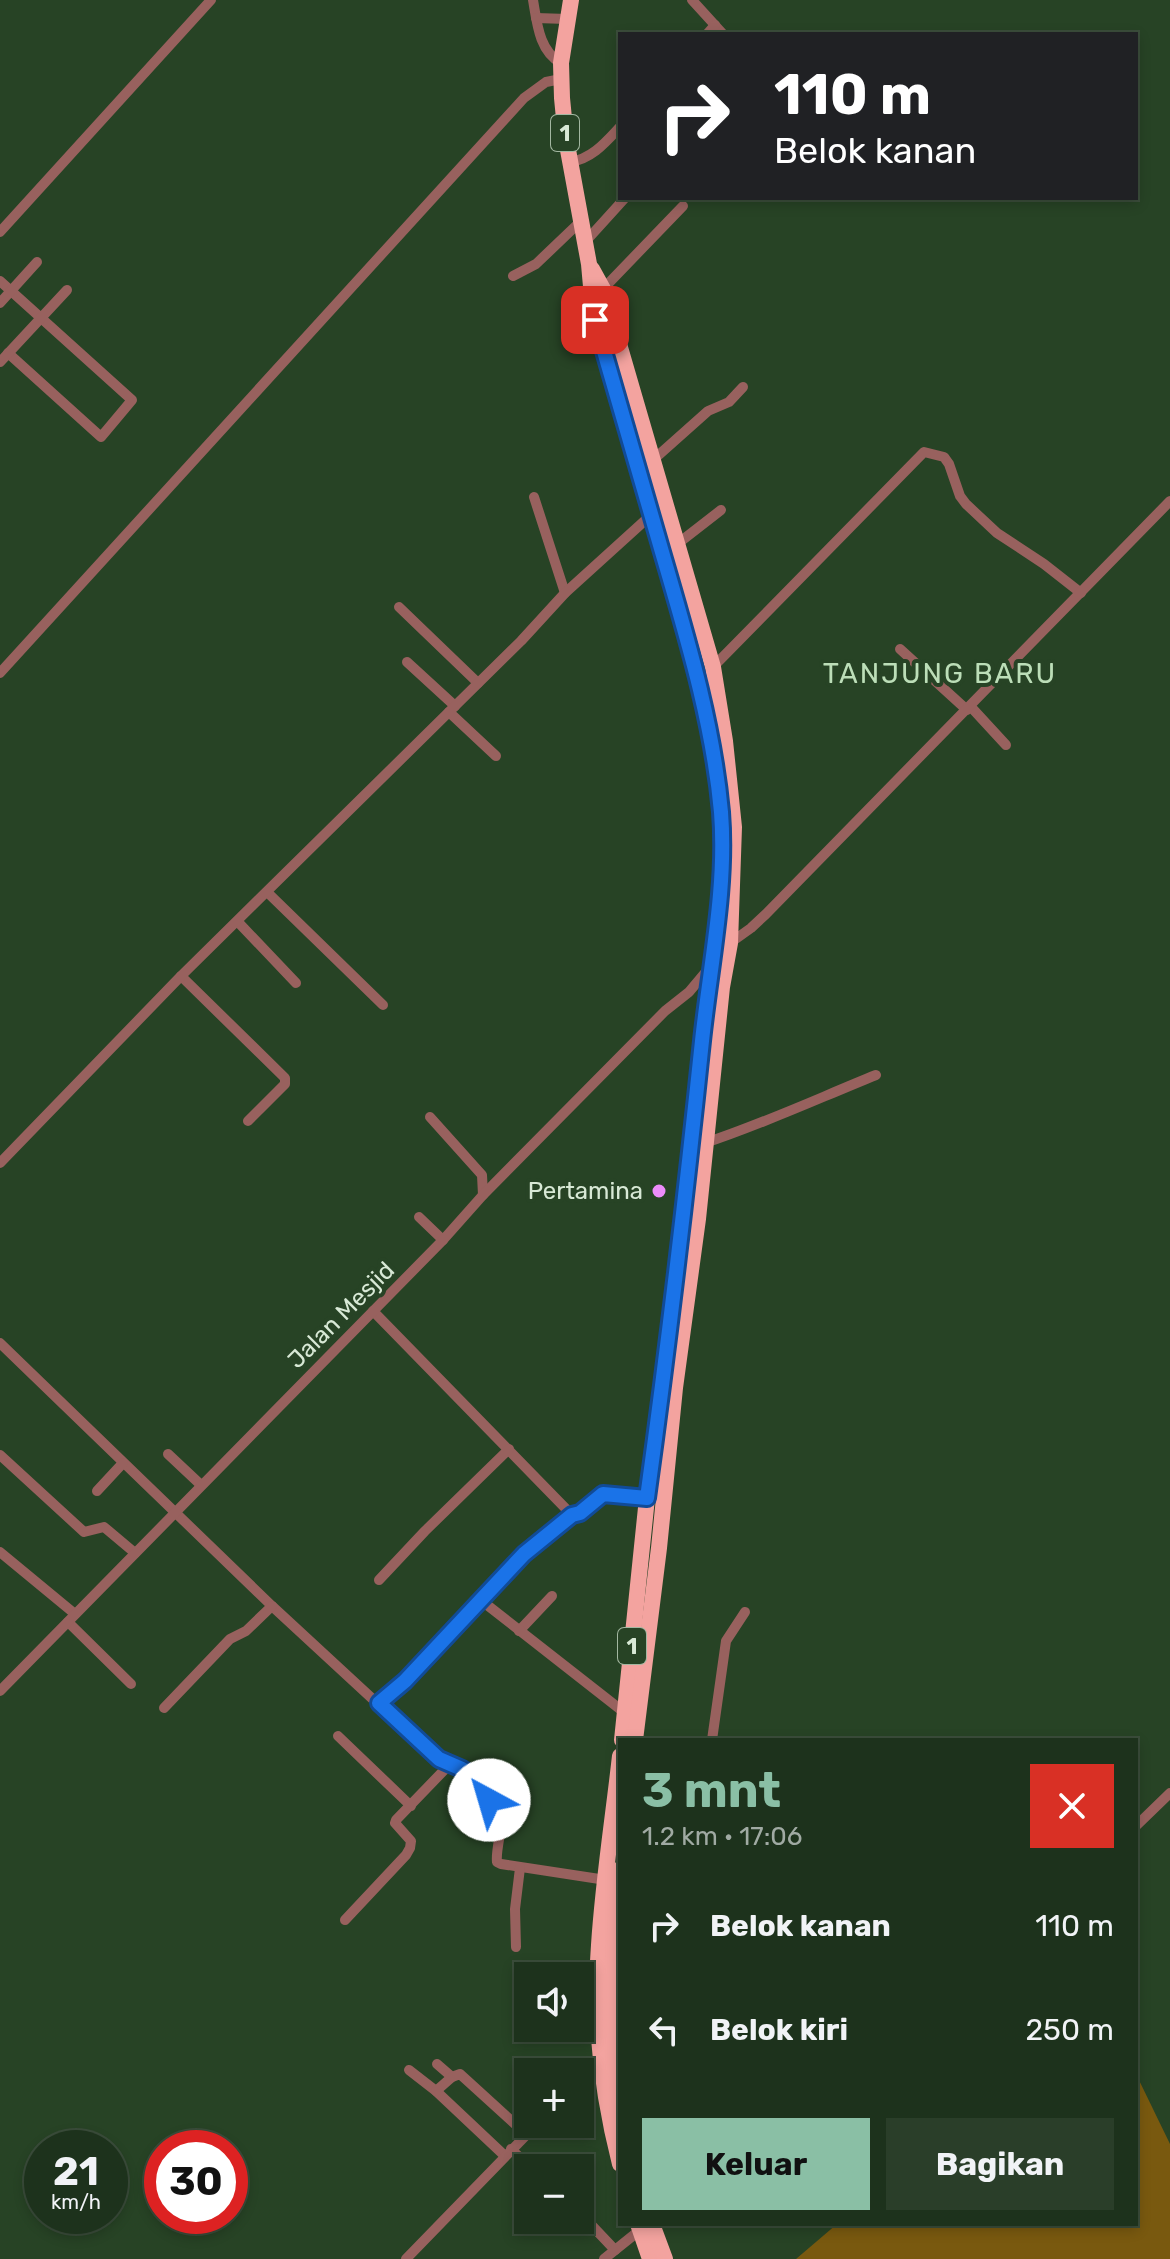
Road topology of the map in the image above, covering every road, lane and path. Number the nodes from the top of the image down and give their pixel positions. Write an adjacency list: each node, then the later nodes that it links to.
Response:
1 (211, 0): 14 (street)
2 (533, 0): 5 (street)
3 (571, 0): 6 (highway, 1)
4 (692, 0): 7 (street)
5 (536, 18): 6 (street); 8 (street)
6 (567, 19): 8 (highway, 1)
7 (719, 29)
8 (561, 71): 10 (highway, 1); 40 (street)
9 (618, 129): 10 (street)
10 (570, 162): 13 (highway, 1)
11 (623, 200): 15 (street)
12 (683, 206): 20 (street)
13 (582, 220): 15 (highway, 1); 18 (street)
14 (0, 232)
15 (586, 241): 17 (highway, 1)
16 (37, 262): 22 (street)
17 (589, 264): 20 (highway, 1); 32 (highway, 1)
18 (513, 276)
19 (0, 281): 22 (street)
20 (603, 289): 28 (highway, 1)
21 (67, 290): 24 (street)
22 (11, 291): 23 (street); 24 (street)
23 (0, 303)
24 (41, 318): 25 (street); 25 (street)
25 (8, 353): 26 (street)
26 (0, 362)
27 (743, 387): 28 (street)
28 (653, 460): 33 (highway, 1)
29 (534, 497): 34 (street)
30 (1170, 501): 35 (street)
31 (721, 510): 33 (street)
32 (651, 515): 34 (street); 49 (highway, 1)
33 (676, 545): 39 (highway, 1)
34 (565, 593): 41 (street)
35 (1081, 593): 39 (street); 42 (street)
36 (399, 607): 41 (street)
37 (900, 649): 42 (street)
38 (407, 662): 43 (street)
39 (713, 667): 48 (highway, 1)
40 (0, 673)
41 (478, 683): 43 (street)
42 (969, 708): 44 (street); 48 (street)
43 (452, 709): 45 (street); 46 (street)
44 (1006, 745)
45 (496, 756)
46 (267, 892): 47 (street); 52 (street)
47 (238, 922): 50 (street); 51 (street)
48 (730, 943): 56 (highway, 1)
49 (711, 966): 58 (street, Jalan Mesjid); 69 (highway, 1)
50 (181, 976): 55 (street); 57 (street)
51 (296, 983)
52 (383, 1005)
53 (876, 1075): 56 (street)
54 (430, 1117): 58 (street)
55 (248, 1121)
56 (705, 1143): 74 (highway, 1)
57 (0, 1163)
58 (483, 1195): 60 (street, Jalan Mesjid)
59 (419, 1217): 60 (street)
60 (443, 1240): 61 (street, Jalan Mesjid)
61 (373, 1311): 63 (street); 67 (street, Jalan Mesjid)
62 (0, 1343): 66 (street)
63 (509, 1449): 71 (street); 75 (street)
64 (168, 1454): 67 (street)
65 (0, 1455): 73 (street)
66 (123, 1463): 68 (street); 70 (street)
67 (201, 1485): 70 (street, Jalan Mesjid)
68 (97, 1491)
69 (647, 1498): 71 (street); 74 (highway, 1)
70 (175, 1512): 73 (street, Jalan Mesjid); 78 (street)
71 (572, 1515): 77 (street)
72 (0, 1552): 80 (street)
73 (135, 1553): 80 (street, Jalan Mesjid)
74 (650, 1553): 86 (highway, 1); 89 (highway, 1)
75 (379, 1580)
76 (552, 1596): 81 (street)
77 (482, 1601): 81 (street); 84 (street)
78 (272, 1606): 84 (street); 85 (street)
79 (745, 1612): 90 (street)
80 (72, 1618): 82 (street); 83 (street, Jalan Mesjid)
81 (519, 1631): 86 (street)
82 (131, 1684)
83 (0, 1691)
84 (379, 1703): 91 (street)
85 (164, 1708)
86 (625, 1713): 88 (highway, 1)
87 (338, 1736): 94 (street)
88 (622, 1738)
89 (635, 1738)
90 (712, 1738)
91 (451, 1763): 94 (street); 96 (street)
92 (618, 1774): 97 (highway)
93 (1170, 1793): 95 (street)
94 (411, 1806): 99 (street)
95 (1138, 1824)
96 (520, 1868): 97 (street); 101 (street)
97 (606, 1880): 102 (highway)
98 (618, 1908): 100 (highway)
99 (345, 1920)
100 (616, 1946): 102 (highway)
101 (516, 1947)
102 (610, 2039): 105 (highway); 108 (highway)
103 (437, 2064): 107 (street)
104 (409, 2070): 109 (street)
105 (602, 2071): 106 (street); 114 (highway)
106 (594, 2076)
107 (452, 2077): 109 (street); 110 (street)
108 (618, 2090)
109 (436, 2091): 112 (street)
110 (514, 2123)
111 (522, 2138): 112 (street)
112 (508, 2152): 113 (street); 118 (street)
113 (514, 2156)
114 (618, 2156)
115 (643, 2226): 117 (street); 120 (highway); 121 (highway)
116 (594, 2228): 117 (street)
117 (615, 2250): 119 (street)
118 (406, 2259)
119 (604, 2259)
120 (650, 2259)
121 (665, 2259)

